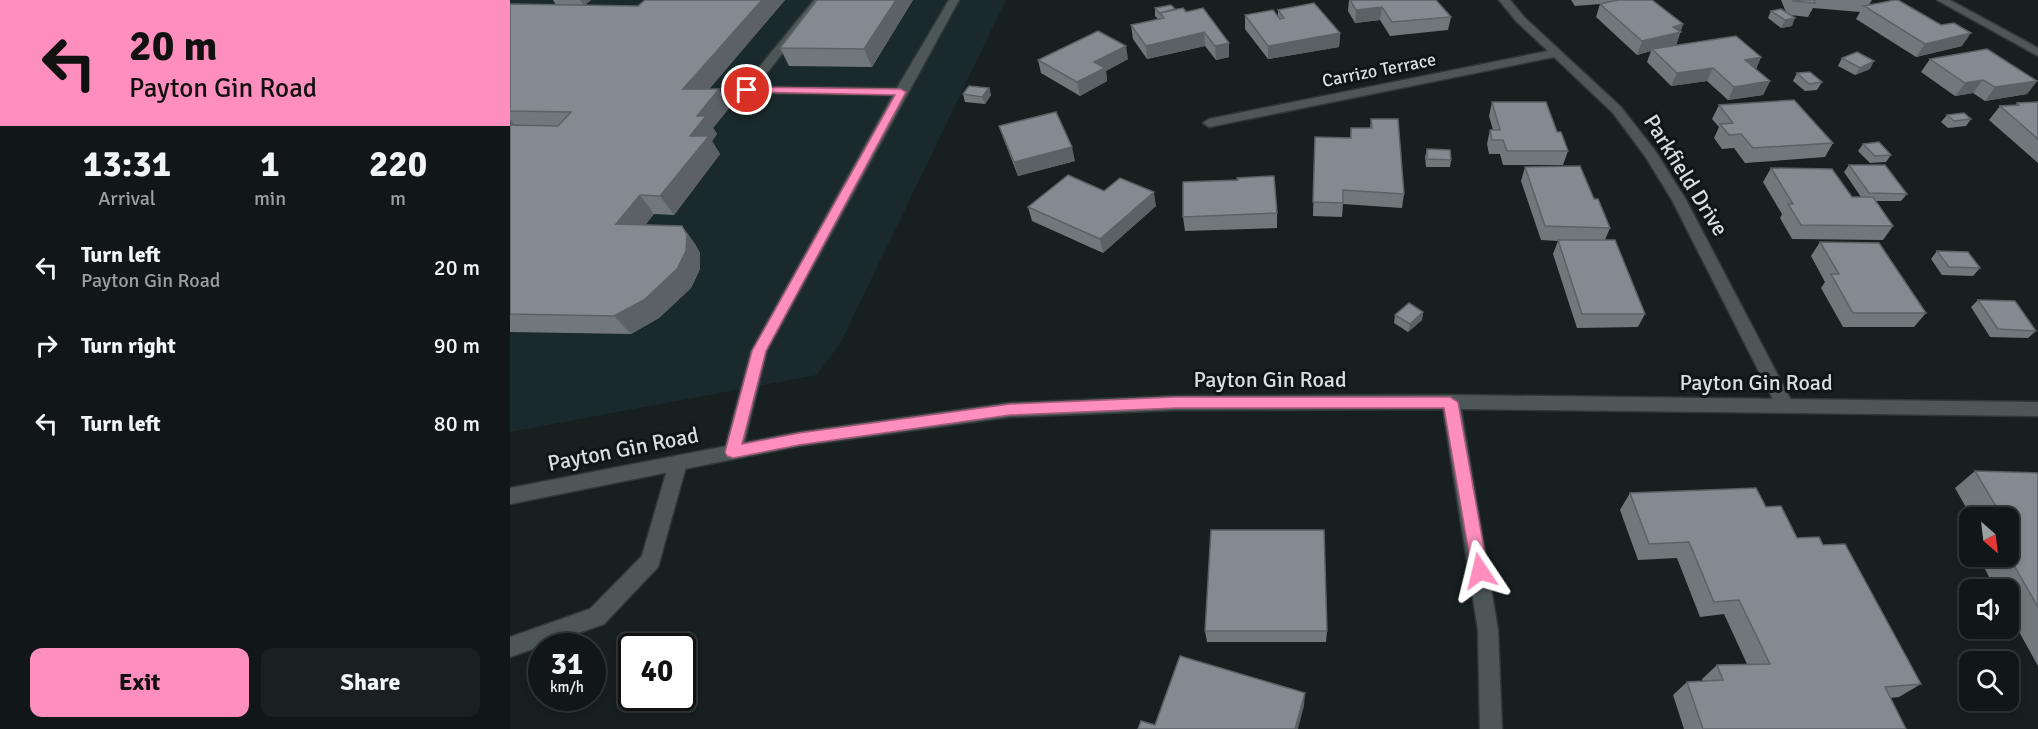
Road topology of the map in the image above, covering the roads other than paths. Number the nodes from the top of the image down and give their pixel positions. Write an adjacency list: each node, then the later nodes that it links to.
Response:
1 (819, 0): 7 (street)
2 (954, 0): 7 (street)
3 (1504, 0): 5 (street, Parkfield Drive)
4 (1942, 0): 6 (street)
5 (1556, 53): 8 (street, Carrizo Terrace); 10 (street, Parkfield Drive)
6 (2038, 53)
7 (901, 92): 12 (street)
8 (1209, 123)
9 (1450, 402): 10 (street, Payton Gin Road); 12 (street, Payton Gin Road); 16 (street)
10 (1785, 406): 11 (street, Payton Gin Road)
11 (2038, 409)
12 (733, 452): 13 (street, Payton Gin Road)
13 (678, 462): 14 (street, Payton Gin Road); 15 (street)
14 (510, 496)
15 (510, 647)
16 (1491, 729)

